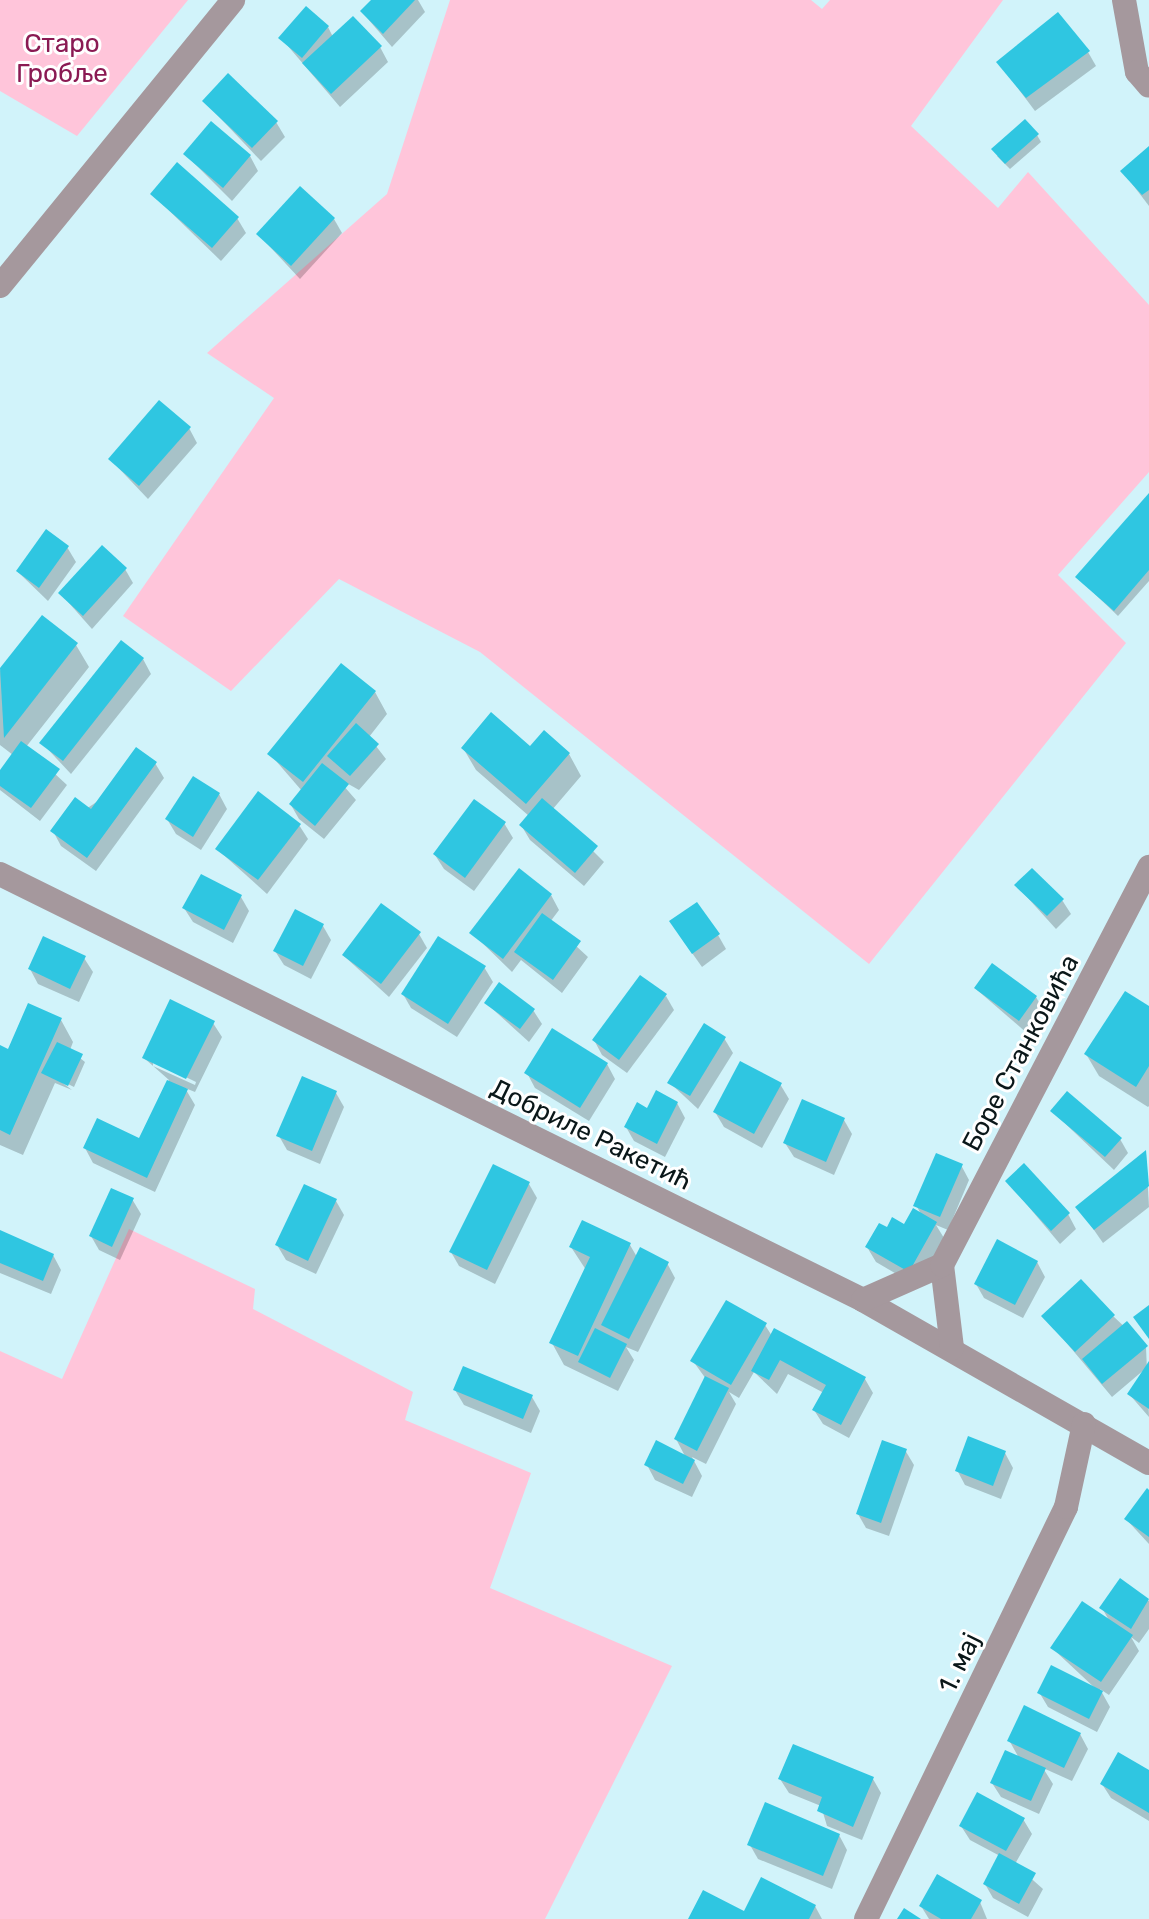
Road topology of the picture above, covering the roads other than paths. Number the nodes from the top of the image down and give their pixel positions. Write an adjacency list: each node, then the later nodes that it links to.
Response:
1 (233, 0): 4 (street)
2 (1124, 0): 3 (street)
3 (1149, 86)
4 (0, 286)
5 (1149, 867): 7 (street, Боре Станковића)
6 (0, 874): 8 (street, Добриле Ракетић)
7 (942, 1265): 8 (street); 9 (street)
8 (863, 1300): 9 (street, Добриле Ракетић)
9 (952, 1348): 10 (street, Добриле Ракетић)
10 (1084, 1424): 11 (street, Добриле Ракетић); 12 (street, 1. мај)
11 (1149, 1463)
12 (866, 1919)

